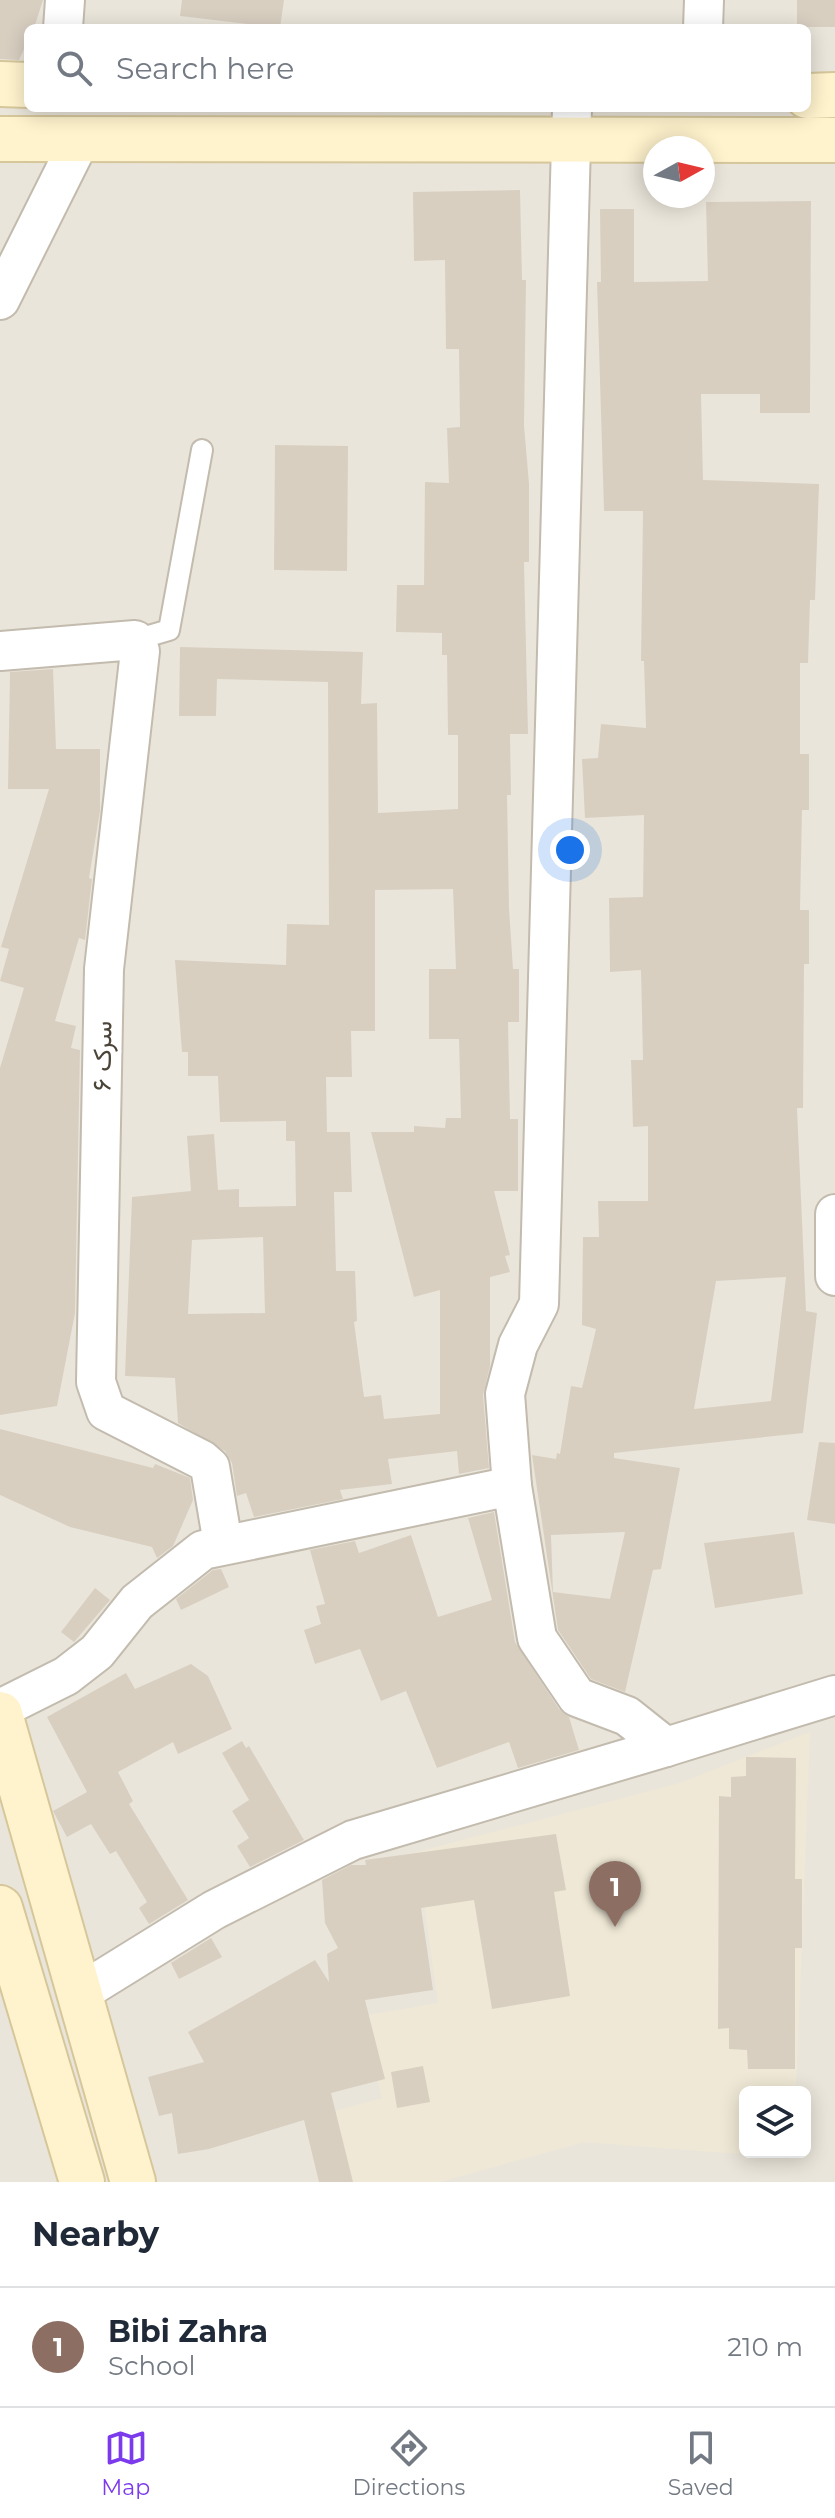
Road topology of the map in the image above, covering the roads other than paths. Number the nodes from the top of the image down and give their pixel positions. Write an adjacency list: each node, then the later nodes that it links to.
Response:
1 (65, 0): 3 (street)
2 (704, 0): 4 (street)
3 (63, 24)
4 (703, 24)
5 (0, 84): 6 (street)
6 (24, 85)
7 (835, 95): 8 (street)
8 (811, 96)
9 (573, 123): 11 (street); 12 (street); 19 (street)
10 (0, 139): 11 (street)
11 (80, 140): 13 (street)
12 (835, 140)
13 (0, 300)
14 (202, 450): 15 (lane)
15 (135, 640): 16 (street); 20 (street, سرک ۶)
16 (0, 651)
17 (835, 1214): 18 (street)
18 (835, 1276)
19 (512, 1486): 20 (street); 23 (street)
20 (223, 1544): 22 (street)
21 (835, 1695): 23 (street)
22 (0, 1711): 25 (street)
23 (666, 1747): 25 (street)
24 (0, 1908): 26 (street)
25 (80, 1993): 27 (street)
26 (82, 2182)
27 (133, 2182)

